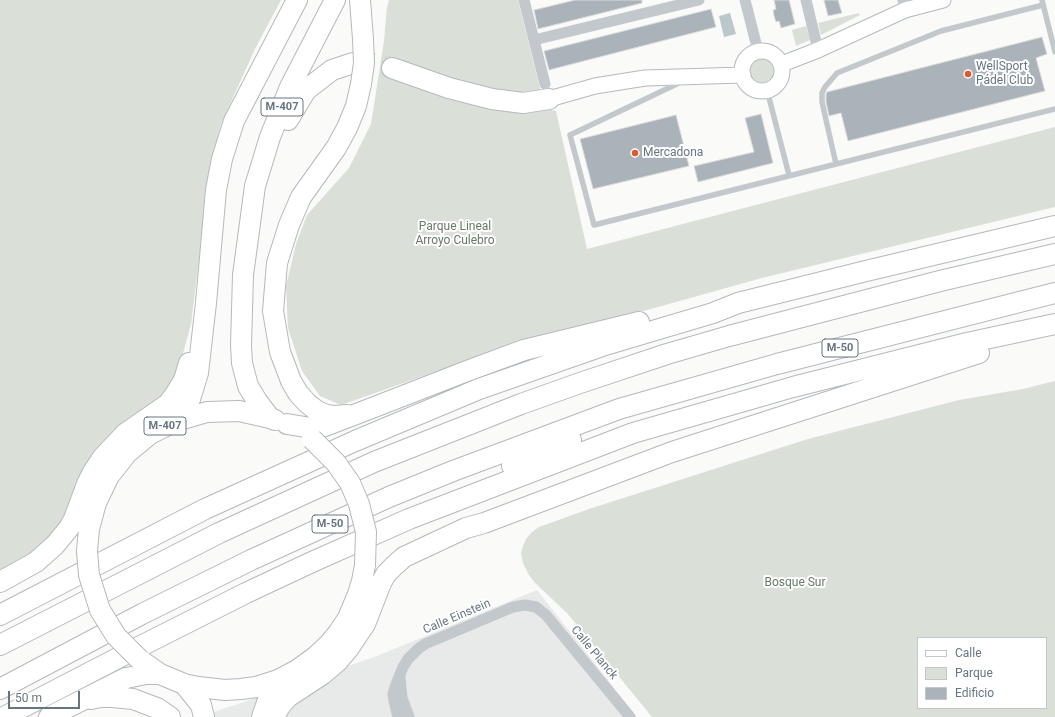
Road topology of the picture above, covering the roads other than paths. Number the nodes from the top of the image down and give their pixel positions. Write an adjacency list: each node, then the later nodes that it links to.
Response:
1 (297, 0): 29 (highway, M-407)
2 (335, 0): 25 (highway, M-407)
3 (360, 0): 35 (highway, bridge)
4 (524, 0): 11 (street)
5 (699, 0): 11 (street)
6 (745, 0): 13 (street)
7 (806, 0): 12 (street)
8 (943, 0): 10 (street)
9 (1042, 2): 14 (lane); 23 (lane)
10 (904, 5): 12 (street)
11 (534, 40): 21 (street)
12 (818, 50): 16 (street)
13 (758, 51): 16 (street); 18 (street)
14 (1055, 52)
15 (353, 63): 25 (highway)
16 (782, 64): 20 (street)
17 (392, 68): 21 (highway)
18 (742, 75): 19 (street); 20 (street)
19 (690, 77): 21 (street); 24 (lane)
20 (768, 90): 24 (lane)
21 (547, 92)
22 (1055, 109): 23 (lane)
23 (836, 164): 24 (lane)
24 (789, 175)
25 (251, 221): 37 (highway, M-407)
26 (1055, 226): 30 (highway)
27 (1055, 254): 33 (highway)
28 (1055, 293): 34 (highway, M-50)
29 (206, 303): 36 (highway, M-407); 43 (highway)
30 (738, 303): 35 (highway); 38 (highway)
31 (1055, 324): 39 (highway)
32 (1055, 330): 40 (highway)
33 (580, 383): 38 (highway); 47 (highway)
34 (675, 394): 39 (highway); 52 (highway, M-50)
35 (359, 413): 37 (highway)
36 (176, 421): 37 (highway, M-407); 41 (highway, M-407)
37 (279, 421): 42 (highway, M-407, bridge)
38 (355, 441): 46 (highway)
39 (409, 519): 54 (highway)
40 (466, 528): 42 (highway); 59 (highway)
41 (89, 529): 44 (highway); 48 (highway, M-407, bridge)
42 (364, 573): 50 (highway, M-407)
43 (0, 582)
44 (0, 585)
45 (536, 607): 49 (street, Calle Einstein); 62 (street, Calle Planck)
46 (0, 615)
47 (0, 645)
48 (160, 674): 51 (highway, M-407); 53 (highway)
49 (400, 674): 60 (street, Calle Einstein); 61 (street)
50 (278, 680): 51 (highway, M-407); 58 (highway)
51 (184, 684): 57 (highway, M-407)
52 (0, 689)
53 (83, 699): 55 (highway); 56 (highway)
54 (4, 717)
55 (49, 717)
56 (170, 717)
57 (204, 717)
58 (262, 717)
59 (274, 717)
60 (398, 717)
61 (409, 717)
62 (630, 717)

